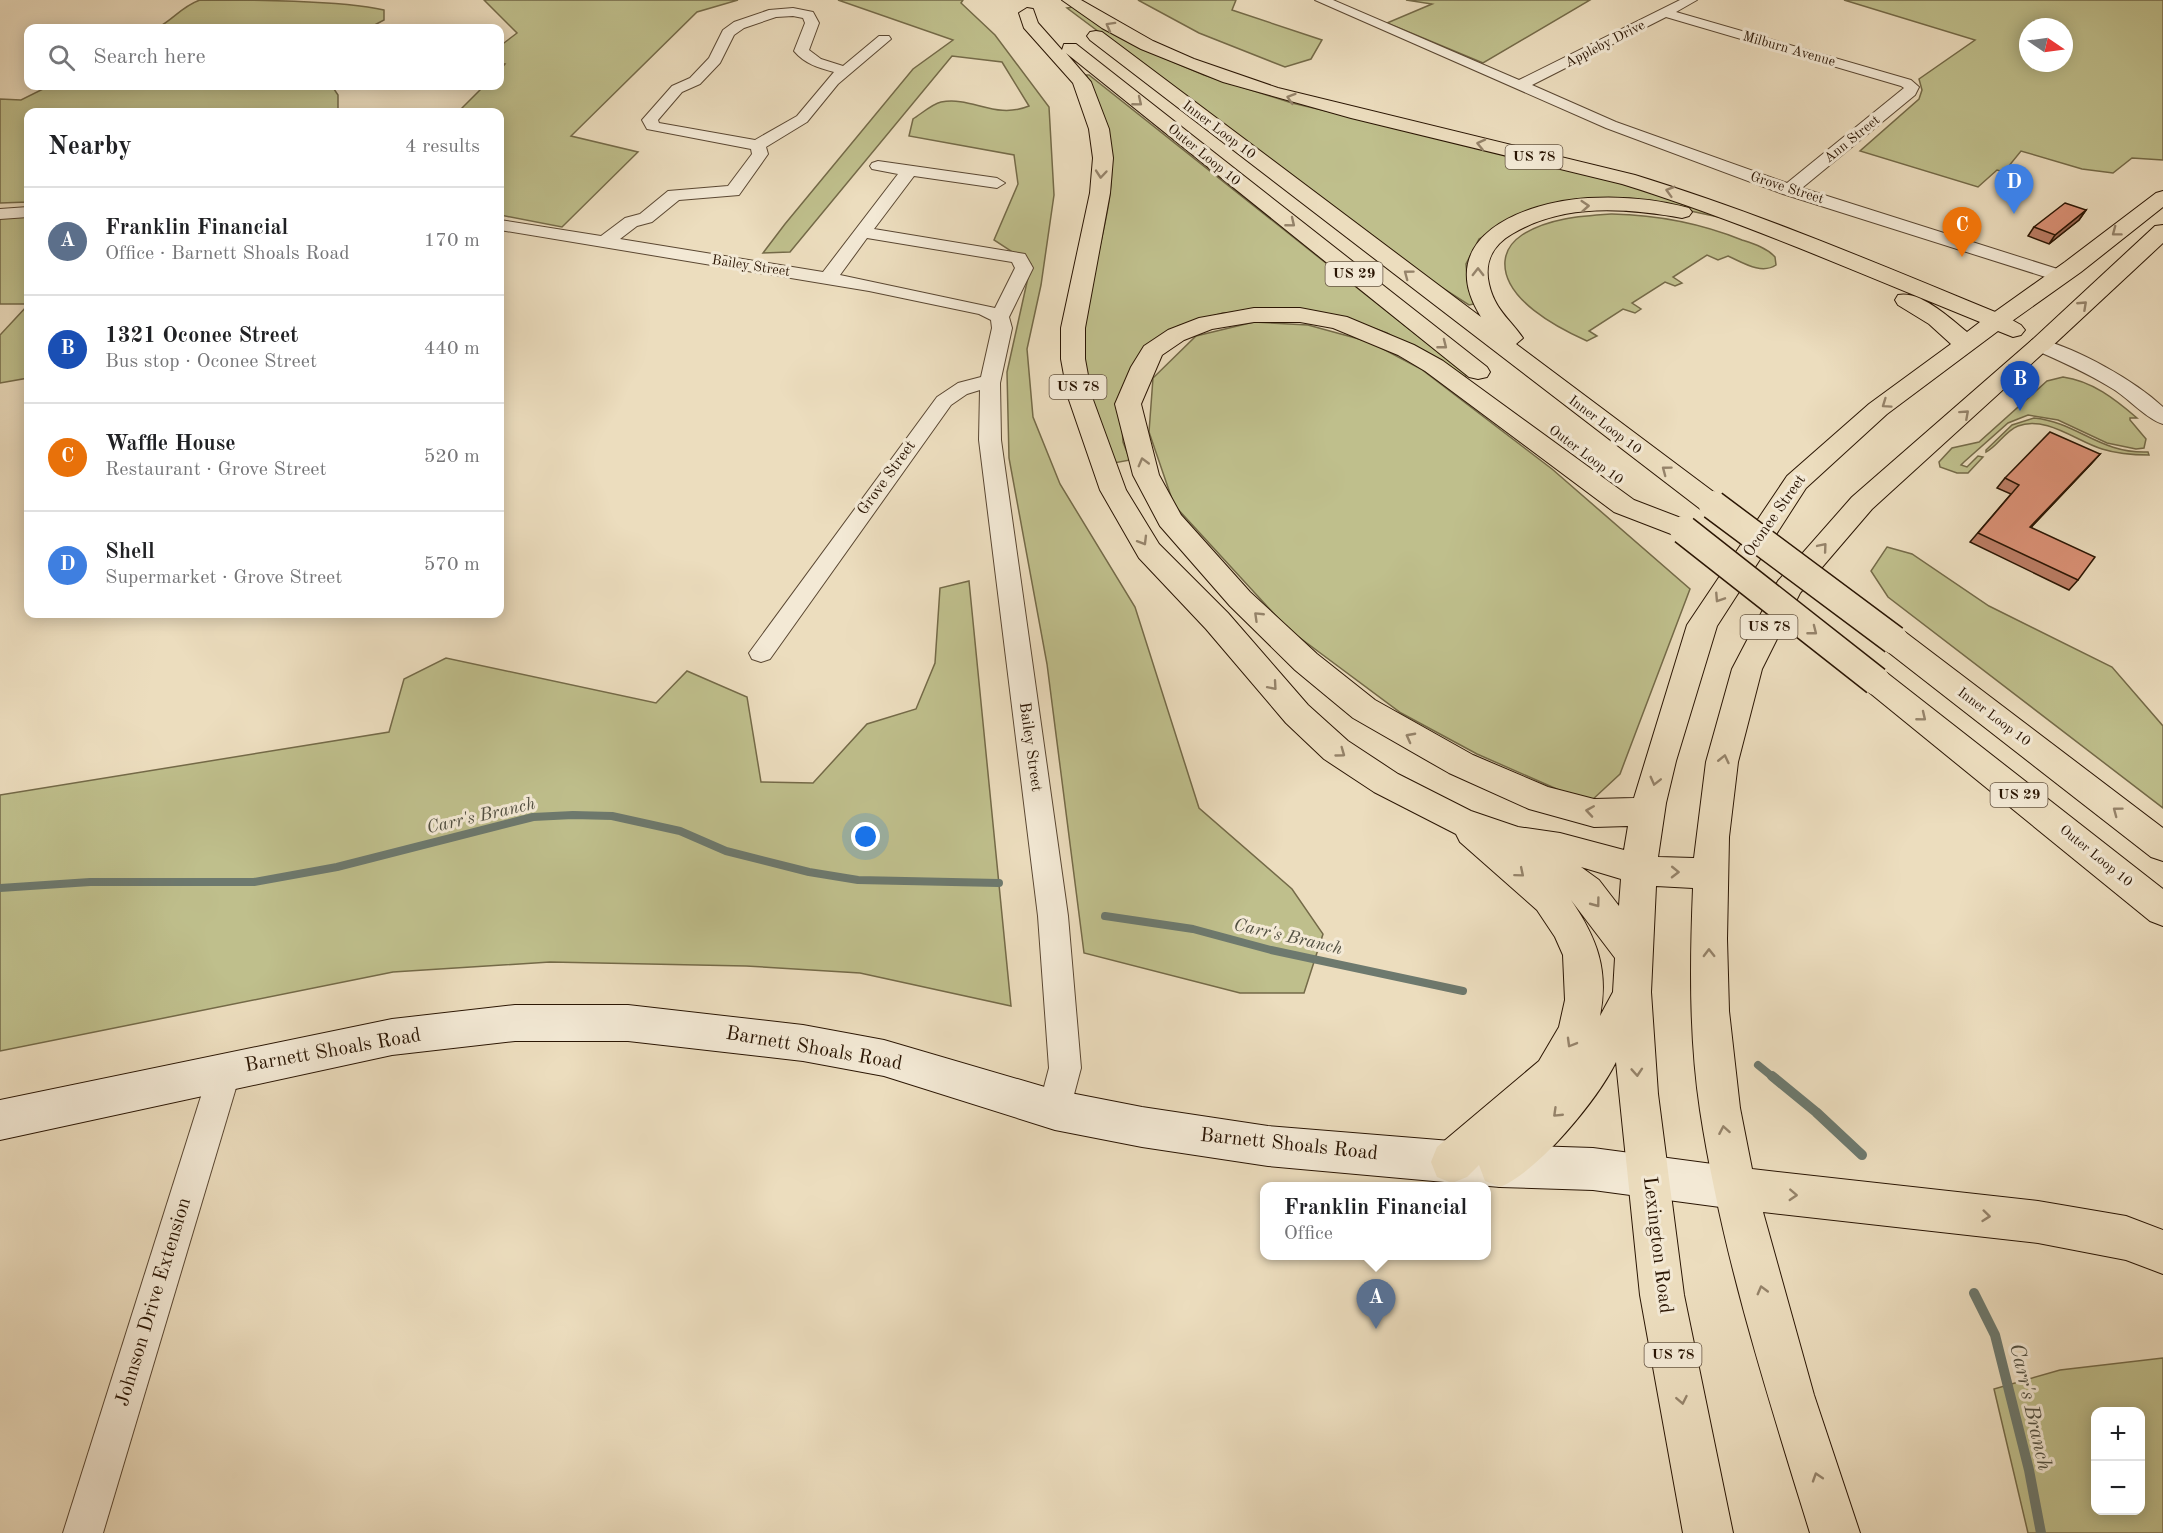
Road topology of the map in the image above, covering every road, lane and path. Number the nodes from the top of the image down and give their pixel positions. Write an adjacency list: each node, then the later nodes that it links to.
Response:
1 (1049, 0): 31 (main road, Inner Loop 10 / US 29, one-way to 1)
2 (1070, 0): 28 (main road, US 78, one-way to 2)
3 (1322, 0): 9 (street, Grove Street)
4 (1690, 0): 6 (street, Appleby Drive)
5 (1018, 7): 33 (main road, Outer Loop 10 / US 29, one-way to 33); 36 (main road, US 78, one-way to 36)
6 (1665, 13): 9 (street, Appleby Drive); 10 (street, Milburn Avenue)
7 (884, 39): 8 (street)
8 (845, 71): 11 (street); 11 (street)
9 (1519, 86): 15 (street, Grove Street)
10 (1912, 87): 15 (street, Ann Street)
11 (758, 145): 19 (street)
12 (878, 166): 13 (street)
13 (909, 171): 14 (street); 22 (street)
14 (997, 183)
15 (1789, 190): 25 (street, Grove Street)
16 (2163, 197): 25 (main road, Oconee Street, one-way to 25)
17 (24, 212): 18 (street)
18 (0, 214)
19 (646, 218): 23 (street); 24 (street)
20 (504, 226): 23 (street, Bailey Street)
21 (2163, 231): 29 (main road, one-way to 21)
22 (863, 232): 26 (street); 27 (street)
23 (605, 242): 24 (street, Bailey Street)
24 (627, 245): 26 (street, Bailey Street)
25 (2061, 276): 28 (main road, Oconee Street)
26 (828, 278): 27 (street, Bailey Street)
27 (1000, 317): 30 (street)
28 (1983, 332): 29 (main road); 31 (main road, one-way to 28); 35 (main road, Oconee Street, one-way to 35)
29 (2040, 345): 32 (street); 40 (main road, US 78, one-way to 29)
30 (990, 383): 34 (street, Grove Street); 44 (street, Bailey Street)
31 (1571, 399): 38 (main road, Inner Loop 10 / US 29, one-way to 31, bridge)
32 (2163, 418)
33 (1684, 530): 35 (main road, one-way to 33); 41 (main road, Outer Loop 10 / US 29, one-way to 41, bridge)
34 (761, 653)
35 (1648, 811): 39 (main road, Oconee Street)
36 (1460, 821): 37 (main road, US 78); 46 (main road, one-way to 46)
37 (1518, 841): 39 (main road); 42 (main road, US 78, one-way to 42)
38 (2163, 847)
39 (1639, 868): 40 (main road, one-way to 40); 42 (main road, Oconee Street)
40 (1711, 873): 49 (main road, US 78, one-way to 40)
41 (2163, 909)
42 (1633, 973): 47 (main road, one-way to 47); 48 (main road, Lexington Road / US 78, one-way to 48)
43 (225, 1071): 44 (main road, Barnett Shoals Road); 45 (main road, Barnett Shoals Road); 51 (street, Johnson Drive Extension)
44 (1055, 1110): 46 (main road, Barnett Shoals Road)
45 (0, 1120)
46 (1452, 1162): 47 (main road, Barnett Shoals Road)
47 (1500, 1166): 48 (main road, Barnett Shoals Road)
48 (1648, 1176): 49 (main road, Barnett Shoals Road); 52 (main road, Lexington Road / US 78, one-way to 52)
49 (1735, 1188): 50 (main road, one-way to 50); 53 (main road, US 78, one-way to 49)
50 (2163, 1252)
51 (83, 1533)
52 (1708, 1533)
53 (1835, 1533)

